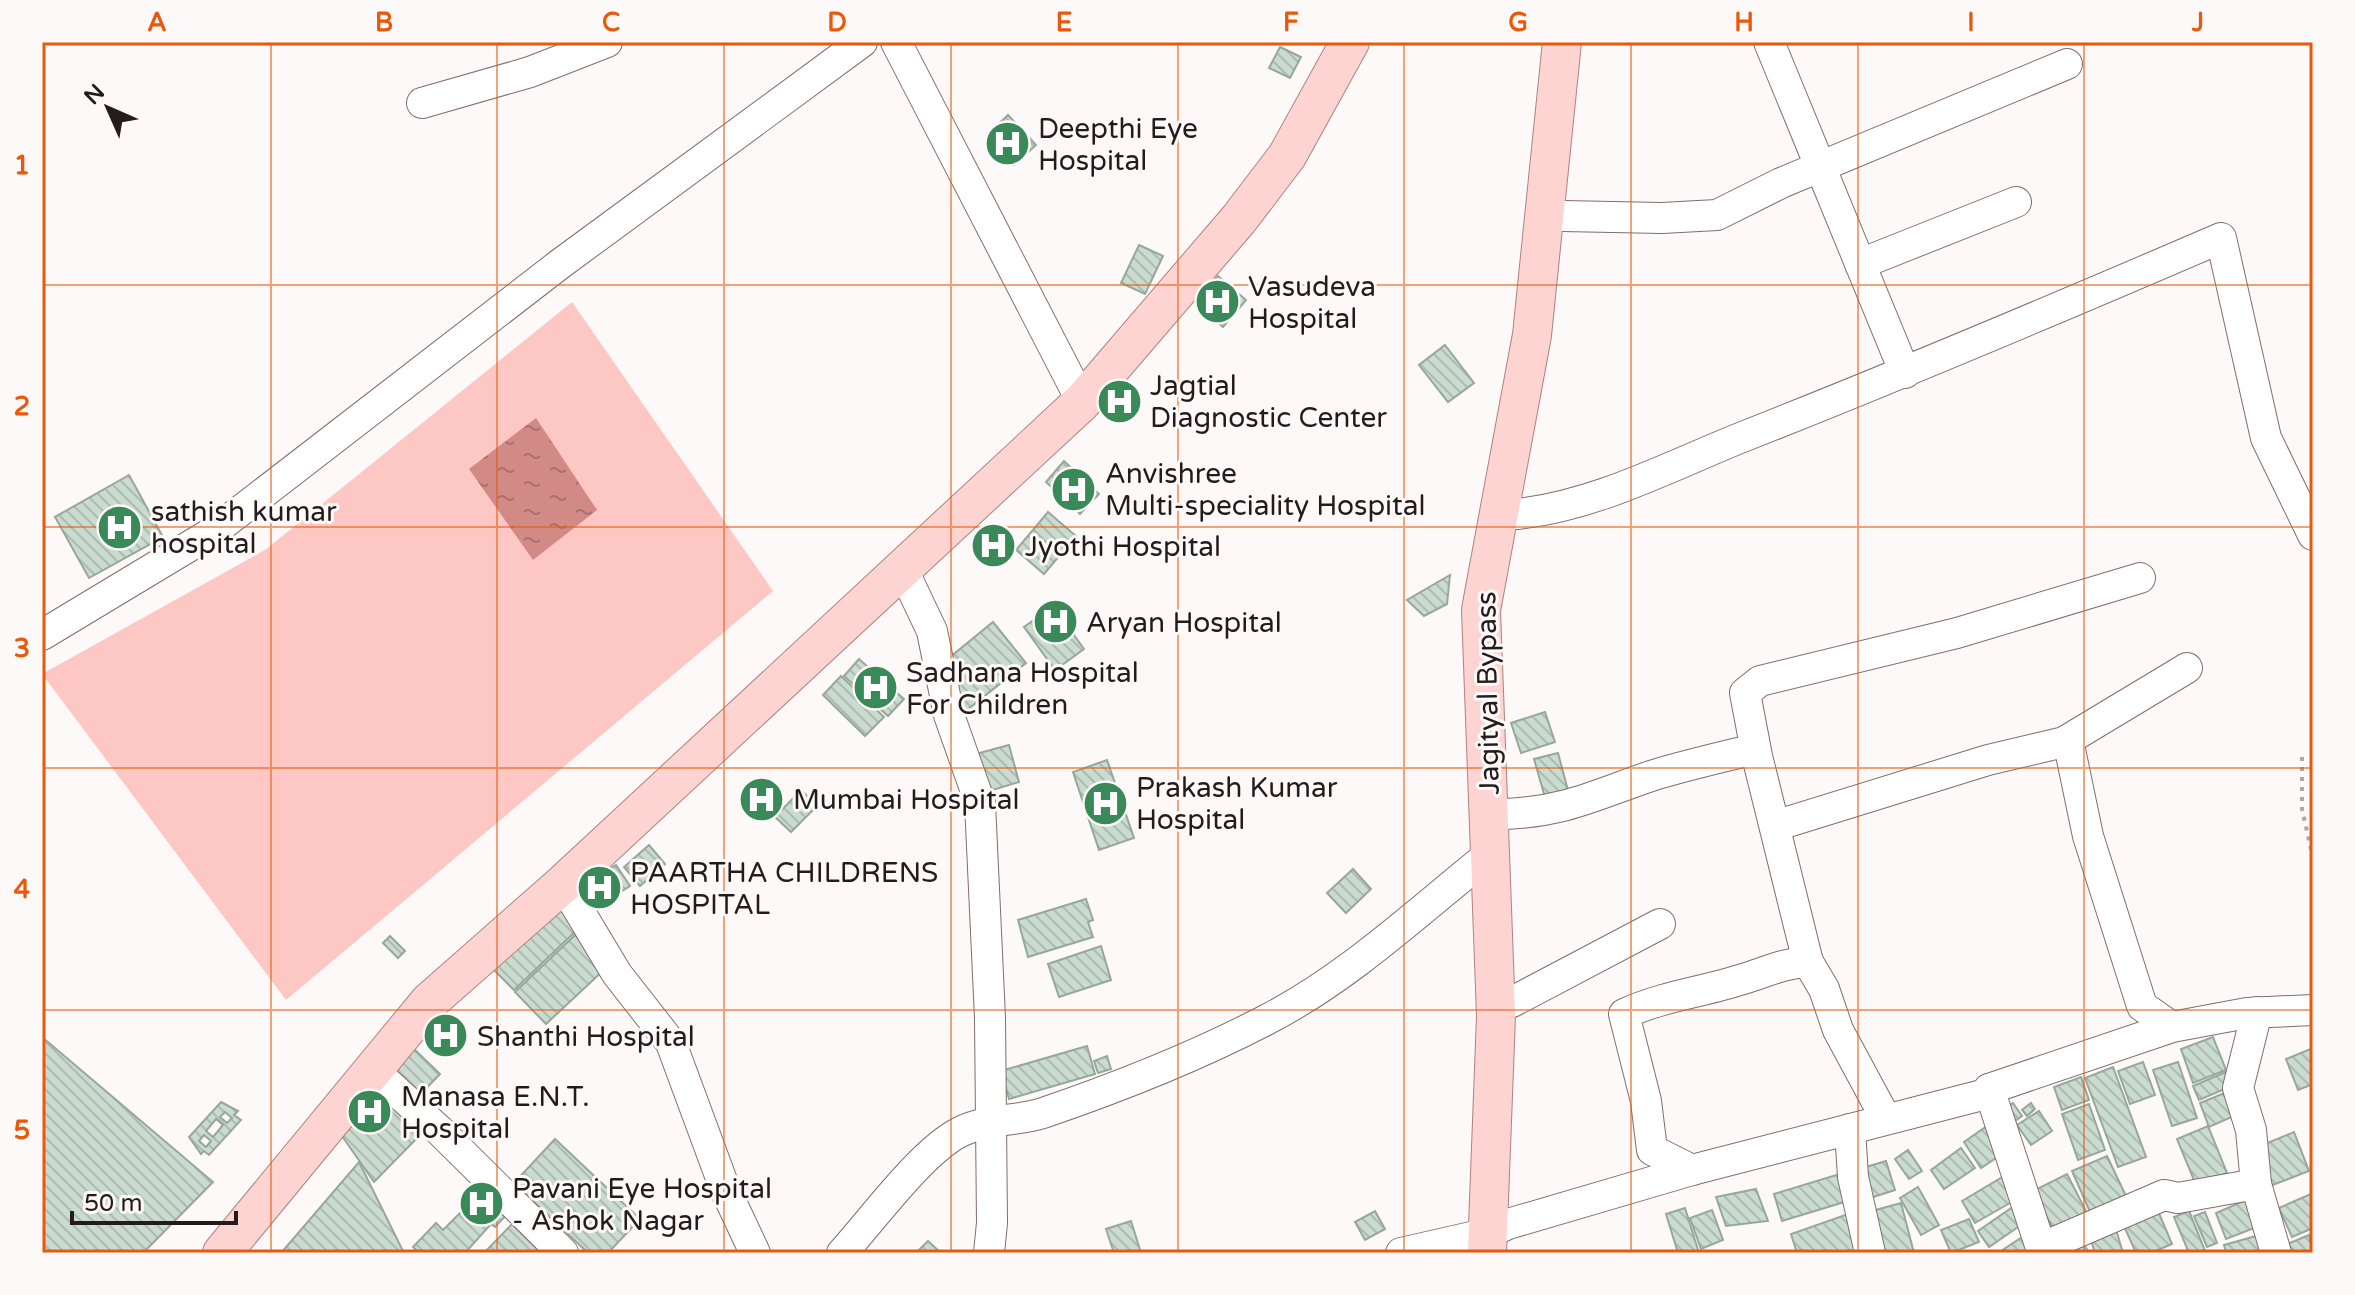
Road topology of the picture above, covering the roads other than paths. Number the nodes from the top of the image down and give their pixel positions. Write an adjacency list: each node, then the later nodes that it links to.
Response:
1 (607, 42): 9 (street)
2 (862, 42): 20 (street)
3 (896, 42): 15 (street)
4 (1350, 42): 15 (main road)
5 (1562, 42): 26 (main road, Jagityal Bypass)
6 (1580, 42): 12 (main road, Jagityal Bypass)
7 (1769, 42): 10 (street)
8 (2067, 64): 10 (street)
9 (422, 103)
10 (1820, 167): 12 (street); 13 (street)
11 (2016, 202): 13 (street)
12 (1563, 216): 16 (main road, Jagityal Bypass)
13 (1860, 264): 14 (street)
14 (1905, 373): 16 (street); 17 (street)
15 (1082, 402): 18 (main road)
16 (1517, 514): 24 (main road, Jagityal Bypass)
17 (2313, 535)
18 (903, 570): 27 (main road); 37 (street)
19 (2140, 578): 23 (street)
20 (42, 635)
21 (2187, 668): 22 (street)
22 (2068, 740): 25 (street); 33 (street)
23 (1755, 749): 24 (street); 25 (street)
24 (1506, 814): 30 (main road, Jagityal Bypass)
25 (1775, 826): 29 (street)
26 (1490, 854): 37 (street); 41 (main road, Jagityal Bypass)
27 (563, 884): 34 (main road); 44 (street)
28 (1660, 924): 30 (street)
29 (1808, 962): 36 (street); 39 (street)
30 (1512, 1002): 41 (main road, Jagityal Bypass)
31 (2313, 1010): 32 (street)
32 (2257, 1012): 33 (street); 40 (street)
33 (2172, 1027): 35 (street)
34 (372, 1069): 42 (main road); 43 (street)
35 (1989, 1089): 36 (street); 40 (street)
36 (1886, 1119): 38 (street)
37 (991, 1120): 45 (street); 46 (street)
38 (1850, 1129): 39 (street); 48 (street)
39 (1692, 1170): 41 (street)
40 (2256, 1184): 49 (street)
41 (1497, 1241): 47 (street)
42 (222, 1253)
43 (563, 1253)
44 (755, 1253)
45 (842, 1253)
46 (989, 1253)
47 (1401, 1253)
48 (1870, 1253)
49 (2276, 1253)

